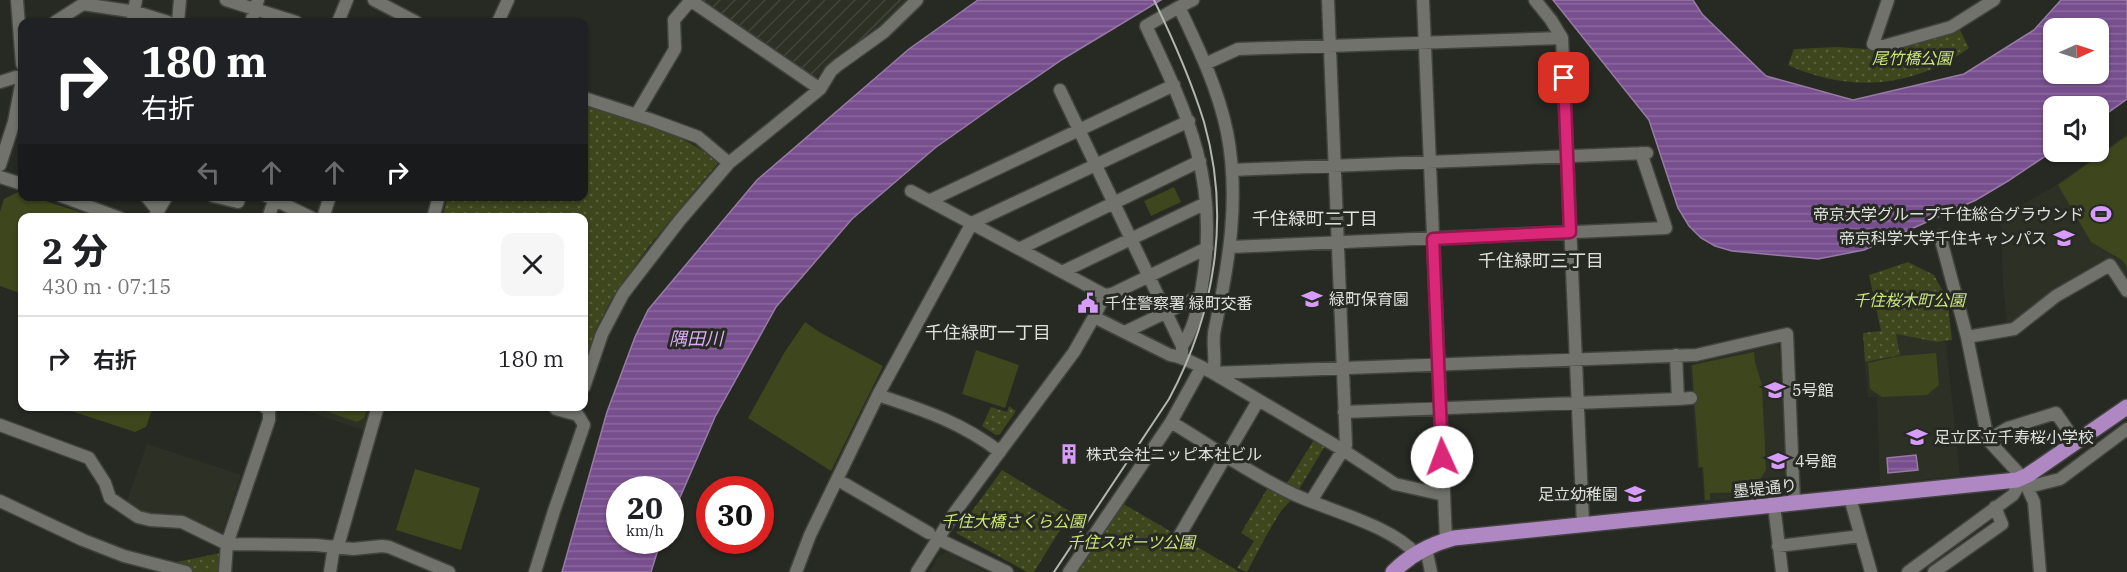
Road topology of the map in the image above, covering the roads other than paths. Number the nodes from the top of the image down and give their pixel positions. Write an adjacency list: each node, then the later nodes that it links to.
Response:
1 (17, 0): 19 (street)
2 (180, 0): 22 (street)
3 (226, 0): 16 (street)
4 (347, 0): 24 (street)
5 (374, 0): 25 (street)
6 (507, 0): 26 (street)
7 (690, 0): 34 (street); 37 (street)
8 (917, 0): 34 (street)
9 (1193, 0): 17 (street)
10 (1328, 0): 29 (street)
11 (1423, 0): 28 (street)
12 (1535, 0): 27 (street)
13 (1888, 0): 14 (street)
14 (1994, 0)
15 (89, 2): 18 (street); 20 (street)
16 (257, 5): 23 (street)
17 (1179, 7): 30 (street); 33 (street)
18 (135, 11): 21 (street)
19 (19, 18)
20 (62, 18)
21 (156, 18)
22 (178, 18)
23 (287, 18)
24 (340, 18)
25 (408, 18)
26 (500, 18)
27 (1562, 38): 28 (street); 41 (street)
28 (1425, 43): 29 (street); 43 (street)
29 (1330, 47): 30 (street); 47 (street)
30 (1205, 64): 48 (street)
31 (18, 77): 32 (street)
32 (0, 82)
33 (1174, 85): 38 (street); 40 (street)
34 (820, 89): 44 (street)
35 (1060, 90): 40 (street)
36 (588, 99): 37 (street)
37 (636, 114): 44 (street)
38 (1189, 121): 42 (street); 46 (street)
39 (18, 124): 45 (street)
40 (1078, 130): 46 (street); 52 (street)
41 (1567, 156): 43 (street); 60 (street); 60 (street)
42 (1200, 161): 55 (street); 56 (street)
43 (1430, 162): 47 (street); 63 (street)
44 (729, 163): 83 (street)
45 (0, 165)
46 (1095, 165): 55 (street); 59 (street)
47 (1334, 165): 48 (street); 64 (street)
48 (1232, 170): 65 (street)
49 (0, 177): 50 (street)
50 (18, 183)
51 (911, 191): 52 (street)
52 (930, 200): 59 (street)
53 (79, 201): 57 (street)
54 (278, 201): 58 (street)
55 (1113, 203): 62 (street); 67 (street)
56 (1206, 203): 62 (street); 66 (street)
57 (108, 213)
58 (302, 213)
59 (972, 223): 67 (street); 84 (street)
60 (1570, 232): 63 (street); 79 (street)
61 (1940, 236): 76 (street)
62 (1130, 239): 68 (street); 69 (street)
63 (1433, 239): 64 (street); 80 (street)
64 (1338, 243): 65 (street); 81 (street)
65 (1230, 247): 82 (street)
66 (1207, 248): 69 (street); 72 (street)
67 (1019, 249): 68 (street)
68 (1062, 272): 71 (street)
69 (1149, 276): 71 (street); 73 (street)
70 (2127, 291): 76 (street)
71 (1106, 294): 74 (street)
72 (1200, 296): 73 (street); 77 (street)
73 (1166, 312): 75 (street); 77 (street)
74 (1094, 317): 75 (street); 99 (street)
75 (1125, 332): 77 (street)
76 (1967, 337): 96 (street)
77 (1182, 351): 82 (street)
78 (1676, 355): 79 (street); 86 (street); 107 (street)
79 (1576, 358): 80 (street); 86 (street)
80 (1438, 364): 81 (street); 88 (street)
81 (1342, 368): 82 (street); 92 (street)
82 (1207, 370): 85 (street); 93 (street)
83 (588, 375)
84 (878, 394): 99 (street); 124 (street)
85 (1258, 401): 98 (street); 100 (street)
86 (1578, 402): 88 (street); 110 (street)
87 (2127, 407): 97 (main road, 墨堤通り)
88 (1440, 408): 92 (street); 103 (street)
89 (269, 411): 115 (street)
90 (376, 411): 116 (street)
91 (564, 411): 123 (street)
92 (1344, 412): 98 (street)
93 (1171, 422): 100 (street); 127 (street)
94 (2127, 429): 101 (street)
95 (3, 430): 115 (street)
96 (1988, 440): 97 (street); 101 (street)
97 (2076, 442): 101 (main road, 墨堤通り)
98 (1343, 450): 103 (street); 106 (street)
99 (1000, 452): 111 (street)
100 (1226, 457): 106 (street); 113 (street)
101 (2025, 483): 104 (main road, 墨堤通り); 109 (street); 134 (street)
102 (845, 484): 111 (street)
103 (1444, 495): 114 (street)
104 (1850, 498): 107 (main road, 墨堤通り); 112 (street)
105 (0, 501): 119 (street)
106 (1311, 501): 118 (street)
107 (1794, 503): 108 (main road, 墨堤通り)
108 (1774, 505): 110 (main road, 墨堤通り); 117 (street)
109 (1995, 507): 132 (street); 133 (street)
110 (1583, 524): 114 (main road, 墨堤通り)
111 (933, 536): 125 (street); 126 (street)
112 (1861, 536): 117 (street); 131 (street)
113 (1178, 538)
114 (1446, 540): 118 (main road, 墨堤通り)
115 (227, 544): 116 (street); 120 (street)
116 (336, 546): 121 (street); 122 (street)
117 (1778, 546): 130 (street)
118 (1421, 551): 128 (main road, 墨堤通り); 129 (street)
119 (186, 572)
120 (225, 572)
121 (330, 572)
122 (449, 572)
123 (535, 572)
124 (796, 572)
125 (917, 572)
126 (1007, 572)
127 (1069, 572)
128 (1393, 572)
129 (1431, 572)
130 (1782, 572)
131 (1871, 572)
132 (1908, 572)
133 (1934, 572)
134 (2040, 572)

